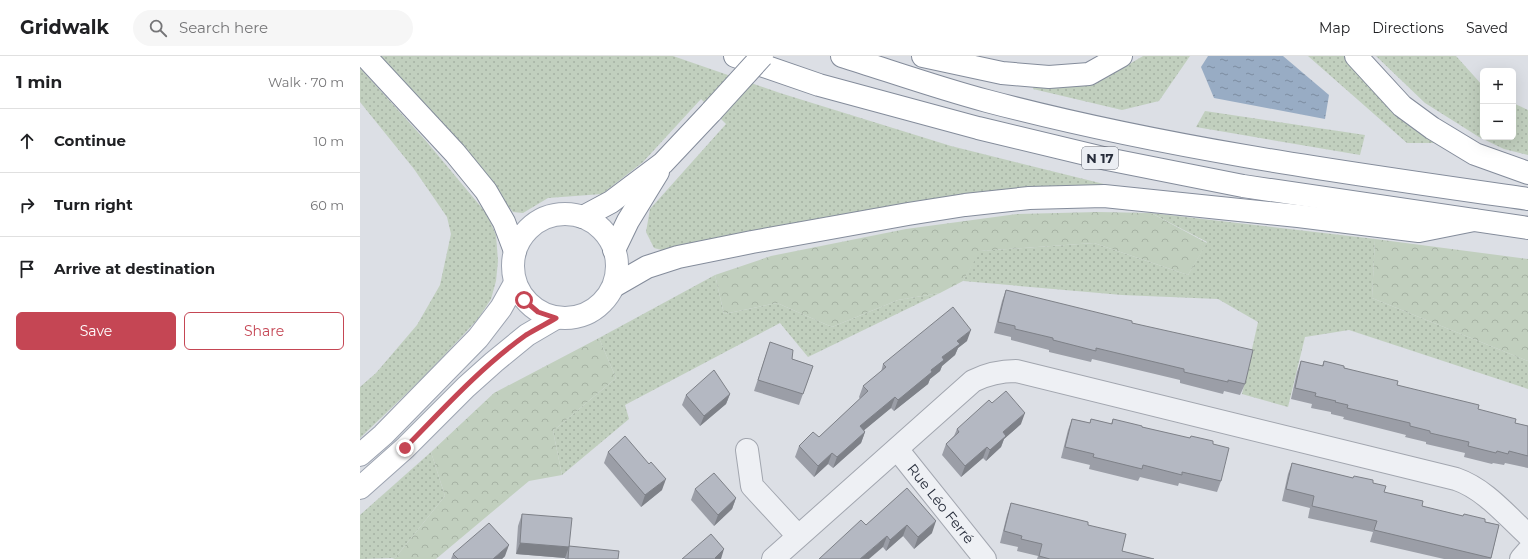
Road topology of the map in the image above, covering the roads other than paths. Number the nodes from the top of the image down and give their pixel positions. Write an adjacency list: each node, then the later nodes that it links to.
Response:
1 (365, 56): 15 (main road)
2 (735, 56): 12 (main road, N 17)
3 (762, 56): 8 (main road, bridge)
4 (842, 56): 10 (main road, N 17)
5 (923, 56): 6 (main road)
6 (1121, 56)
7 (1356, 56): 9 (main road)
8 (663, 163): 11 (main road); 14 (main road)
9 (1528, 173)
10 (1528, 199)
11 (583, 217): 14 (main road); 15 (main road)
12 (1474, 220): 13 (main road, N 17); 17 (main road)
13 (1528, 228)
14 (614, 250): 17 (main road)
15 (514, 251): 16 (main road)
16 (515, 284): 18 (main road); 21 (main road)
17 (614, 286): 18 (main road)
18 (556, 318): 22 (main road)
19 (898, 449): 23 (street); 24 (street); 27 (street, Rue Léo Ferré)
20 (747, 450): 23 (street)
21 (360, 455)
22 (360, 488)
23 (798, 536): 26 (street)
24 (1528, 536)
25 (1528, 551): 28 (street)
26 (773, 559)
27 (985, 559)
28 (1521, 559)

